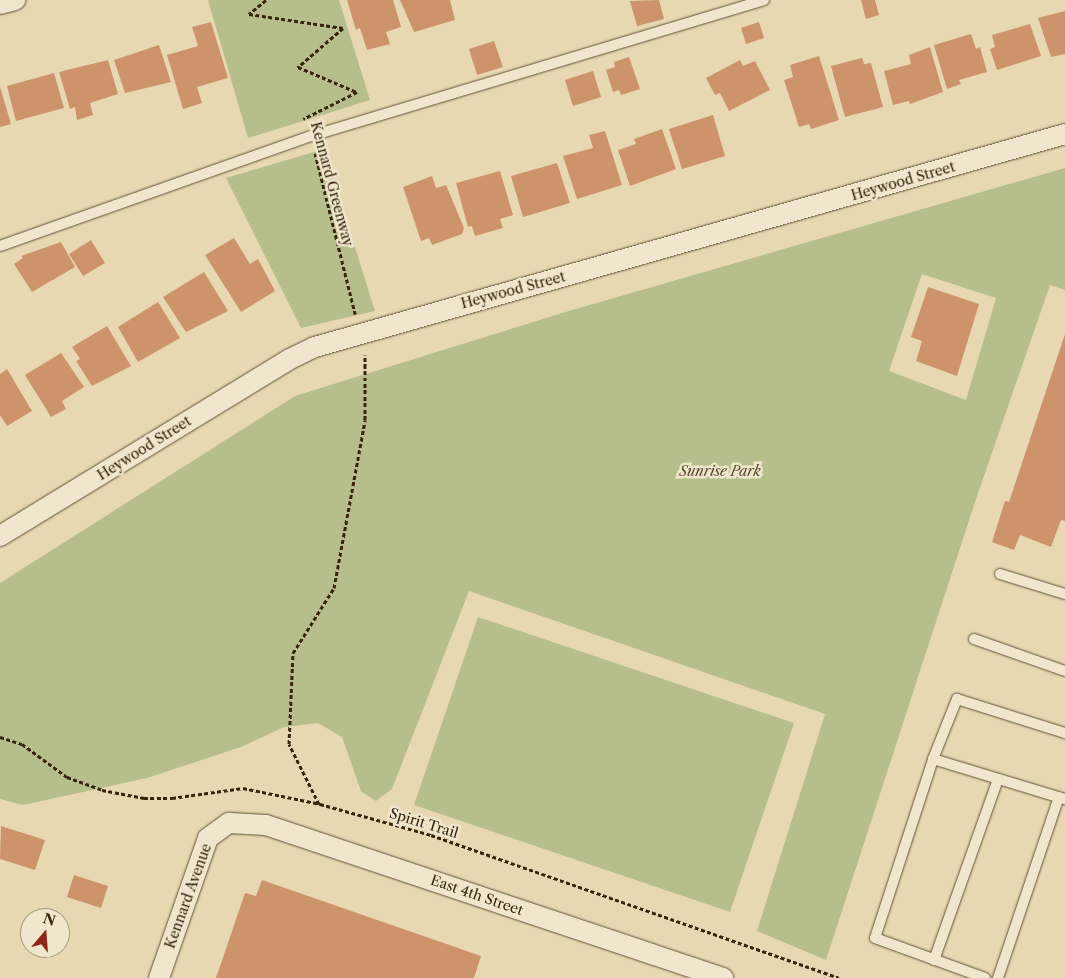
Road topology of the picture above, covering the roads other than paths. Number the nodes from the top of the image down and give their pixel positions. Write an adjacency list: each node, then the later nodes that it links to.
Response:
1 (15, 0): 3 (street)
2 (764, 0): 5 (lane)
3 (0, 4)
4 (1065, 134): 6 (street, Heywood Street)
5 (0, 246)
6 (0, 536)
7 (1000, 574): 8 (lane)
8 (1065, 594)
9 (974, 639): 10 (lane)
10 (1065, 671)
11 (1065, 732): 12 (lane)
12 (933, 759): 13 (lane); 16 (lane)
13 (998, 779): 14 (lane); 16 (lane)
14 (1062, 798): 20 (lane)
15 (229, 823): 17 (street, Kennard Avenue); 18 (street, East 4th Street)
16 (934, 960): 19 (lane)
17 (159, 978)
18 (723, 978)
19 (985, 978)
20 (998, 978)

